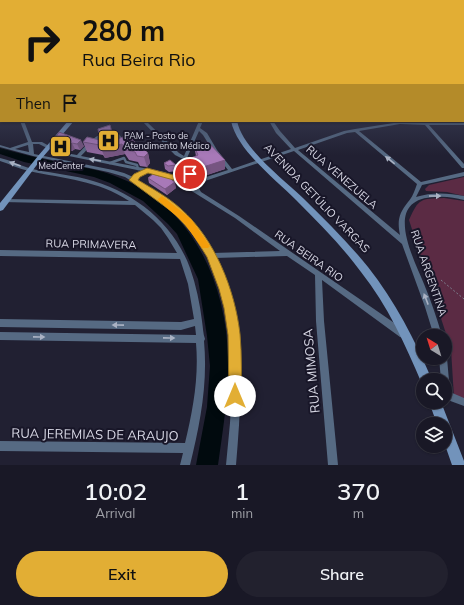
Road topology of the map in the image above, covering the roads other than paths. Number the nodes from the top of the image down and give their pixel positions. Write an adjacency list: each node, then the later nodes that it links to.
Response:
1 (22, 122): 13 (street)
2 (70, 122): 16 (main road)
3 (147, 122): 22 (street)
4 (201, 122): 11 (street)
5 (234, 122): 24 (main road, AVENIDA GETÚLIO VARGAS)
6 (272, 122): 18 (street, RUA VENEZUELA)
7 (394, 122): 9 (street)
8 (424, 122): 9 (street); 10 (street); 26 (street)
9 (400, 123): 12 (street)
10 (464, 124)
11 (198, 128): 22 (street); 30 (street)
12 (355, 130): 18 (street); 35 (street, one-way to 12)
13 (30, 143): 16 (street, RUA BEIRA RIO); 17 (street); 19 (street)
14 (123, 143): 21 (street)
15 (0, 146): 17 (street)
16 (49, 148): 20 (main road); 21 (street, RUA BEIRA RIO)
17 (10, 149): 19 (street)
18 (294, 149): 24 (street); 42 (street, RUA VENEZUELA)
19 (32, 154): 20 (street)
20 (40, 156): 27 (main road); 33 (street)
21 (78, 157): 28 (street, RUA BEIRA RIO, one-way to 21)
22 (185, 158): 25 (street)
23 (0, 159): 27 (street, one-way to 23)
24 (261, 160): 30 (street); 52 (main road, AVENIDA GETÚLIO VARGAS)
25 (184, 165): 32 (street); 34 (street)
26 (464, 167)
27 (31, 168): 39 (main road); 40 (street)
28 (138, 169): 29 (street, RUA BEIRA RIO); 33 (street)
29 (147, 171): 32 (street, RUA BEIRA RIO); 33 (street)
30 (231, 171): 34 (street)
31 (464, 174): 35 (street)
32 (180, 177): 34 (street, RUA BEIRA RIO); 34 (street, RUA BEIRA RIO); 36 (street, RUA BEIRA RIO)
33 (130, 178): 46 (street)
34 (191, 178): 36 (street, RUA BEIRA RIO)
35 (420, 184): 38 (street, RUA ARGENTINA)
36 (199, 193): 44 (street, RUA BEIRA RIO)
37 (464, 198): 38 (street, one-way to 37)
38 (412, 200): 42 (street, RUA ARGENTINA)
39 (5, 201): 40 (street); 41 (main road)
40 (136, 203): 45 (street)
41 (0, 208)
42 (405, 243): 50 (street, RUA ARGENTINA, one-way to 42)
43 (0, 252): 45 (street, RUA PRIMAVERA)
44 (287, 253): 46 (street); 47 (street, RUA BEIRA RIO)
45 (182, 256): 48 (street)
46 (211, 256): 61 (street)
47 (318, 274): 52 (street, RUA BEIRA RIO); 62 (street, RUA MIMOSA)
48 (199, 322): 49 (street, one-way to 49); 53 (street)
49 (0, 324)
50 (436, 329)
51 (0, 336): 53 (street, one-way to 53)
52 (406, 336): 54 (main road, AVENIDA GETÚLIO VARGAS)
53 (201, 339): 59 (street)
54 (423, 373)
55 (452, 397): 56 (street)
56 (464, 402)
57 (0, 446): 59 (street, RUA JEREMIAS DE ARAUJO)
58 (452, 446): 63 (main road)
59 (189, 448): 60 (street)
60 (186, 465)
61 (231, 465)
62 (333, 465)
63 (459, 465)

